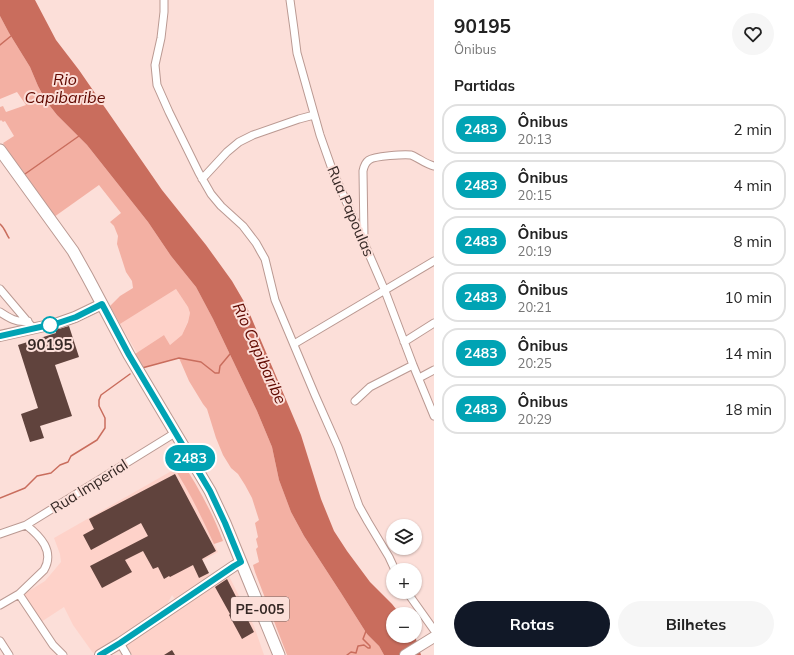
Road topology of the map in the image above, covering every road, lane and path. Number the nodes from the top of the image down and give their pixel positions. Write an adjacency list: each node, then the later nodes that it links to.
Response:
1 (164, 0): 6 (street)
2 (290, 0): 3 (street, Rua Papoulas)
3 (314, 115): 6 (street); 7 (street, Rua Papoulas)
4 (0, 150): 11 (main road, PE-005)
5 (434, 166): 7 (street)
6 (202, 179): 17 (street)
7 (364, 243): 10 (street, Rua Papoulas)
8 (434, 261): 10 (street)
9 (0, 289): 14 (street)
10 (385, 291): 16 (street, Rua Papoulas); 17 (street)
11 (102, 304): 14 (street); 24 (main road, PE-005)
12 (0, 312): 14 (street)
13 (434, 323): 16 (street)
14 (31, 325): 15 (street)
15 (0, 336)
16 (404, 342): 18 (street, Rua Papoulas)
17 (294, 344): 28 (street)
18 (413, 365): 20 (street, Rua Papoulas); 21 (street)
19 (434, 370): 20 (street)
20 (419, 378): 22 (street, Rua Papoulas)
21 (355, 401)
22 (432, 407): 23 (street, Rua Papoulas)
23 (434, 416)
24 (175, 433): 25 (street, Rua Imperial); 27 (main road, PE-005)
25 (26, 525): 26 (street, Rua Imperial); 29 (street)
26 (0, 534)
27 (241, 562): 35 (street); 40 (main road, PE-005)
28 (392, 563)
29 (19, 594): 31 (street); 37 (street)
30 (412, 599): 32 (street)
31 (0, 605)
32 (434, 630)
33 (432, 638): 41 (street)
34 (0, 641): 36 (street)
35 (120, 643): 38 (street); 39 (street)
36 (9, 655)
37 (63, 655)
38 (100, 655)
39 (127, 655)
40 (279, 655)
41 (405, 655)

